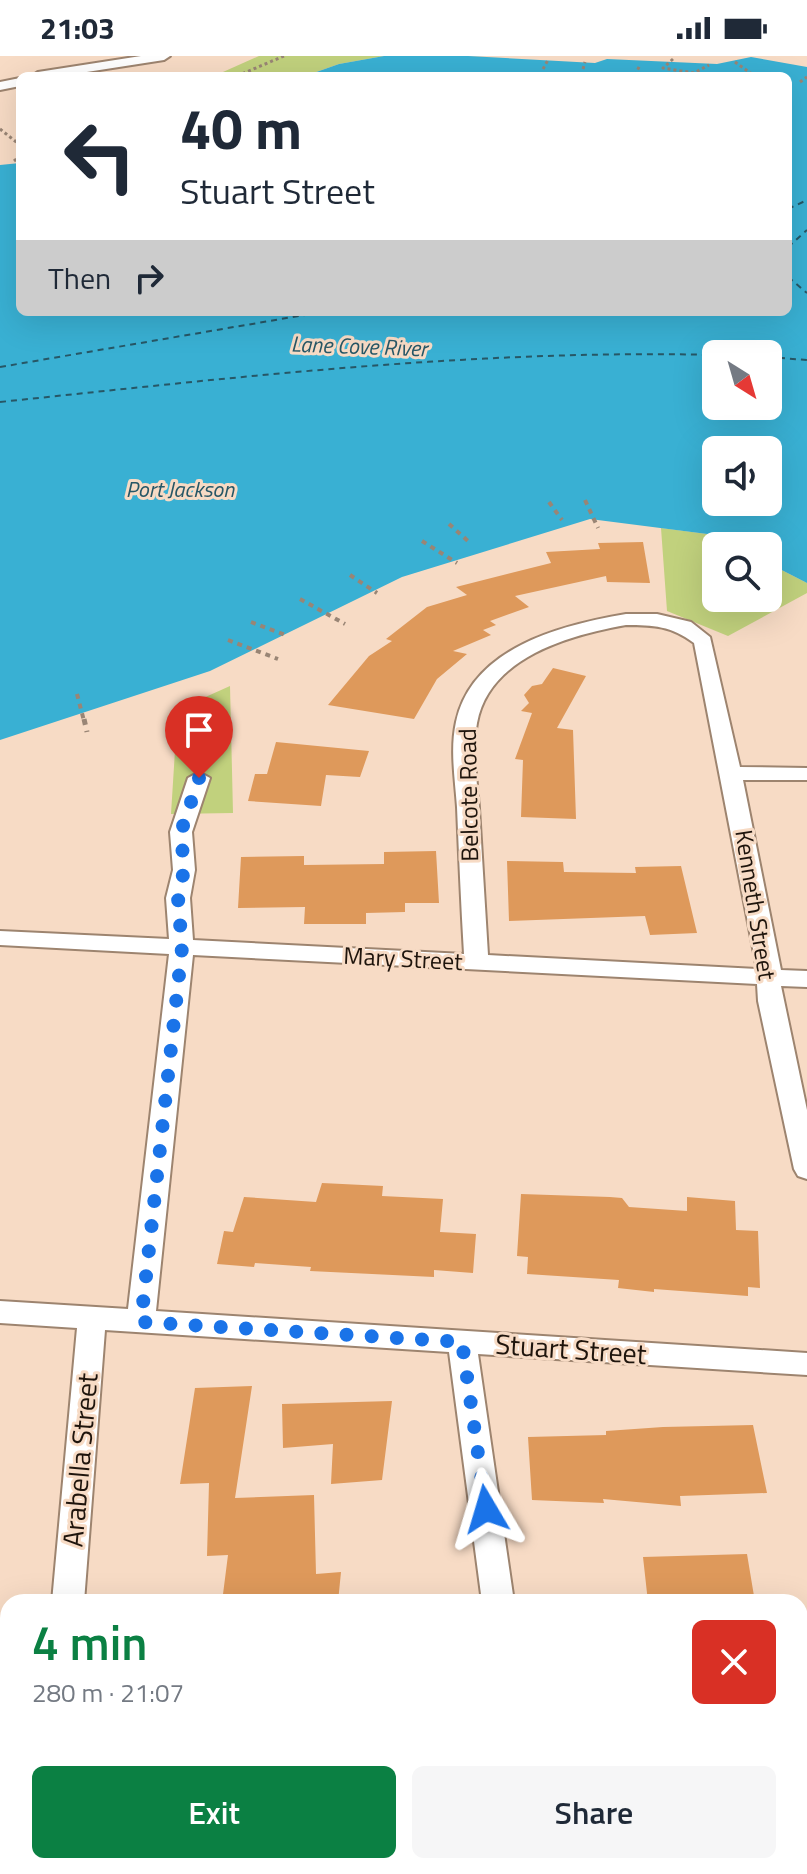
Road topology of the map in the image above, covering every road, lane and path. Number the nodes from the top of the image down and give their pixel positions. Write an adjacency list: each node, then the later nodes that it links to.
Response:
1 (164, 56): 12 (street)
2 (284, 56): 13 (path)
3 (673, 59): 11 (path)
4 (548, 60): 9 (path)
5 (585, 62): 10 (path)
6 (735, 62): 17 (path)
7 (640, 65): 14 (path)
8 (709, 65): 16 (path)
9 (543, 69)
10 (583, 69)
11 (679, 71): 15 (path)
12 (69, 72)
13 (246, 72)
14 (636, 72)
15 (686, 72)
16 (696, 72)
17 (749, 72)
18 (807, 77): 19 (path)
19 (800, 82)
20 (0, 129): 21 (path)
21 (16, 142)
22 (585, 500): 26 (path)
23 (549, 502): 24 (path)
24 (562, 520)
25 (449, 524): 28 (path)
26 (598, 528)
27 (422, 541): 29 (path)
28 (468, 541)
29 (457, 563)
30 (350, 575): 31 (path)
31 (377, 593)
32 (300, 599): 34 (path)
33 (251, 622): 35 (path)
34 (345, 624)
35 (288, 636)
36 (228, 640): 38 (path)
37 (703, 641): 41 (street, Kenneth Street); 46 (street, Belcote Road)
38 (278, 659)
39 (77, 694): 40 (path)
40 (87, 732)
41 (732, 773): 42 (street); 47 (street, Kenneth Street)
42 (807, 774)
43 (199, 778): 45 (street)
44 (0, 938): 45 (street, Mary Street)
45 (182, 948): 46 (street, Mary Street); 52 (street)
46 (476, 962): 47 (street, Mary Street)
47 (768, 977): 48 (street, Mary Street); 49 (street, Kenneth Street)
48 (807, 979)
49 (807, 1169)
50 (0, 1312): 51 (street, Stuart Street)
51 (92, 1318): 52 (street, Stuart Street); 55 (street, Arabella Street)
52 (141, 1322): 53 (street, Stuart Street)
53 (462, 1342): 54 (street, Stuart Street); 56 (street)
54 (805, 1370)
55 (69, 1594)
56 (497, 1594)

